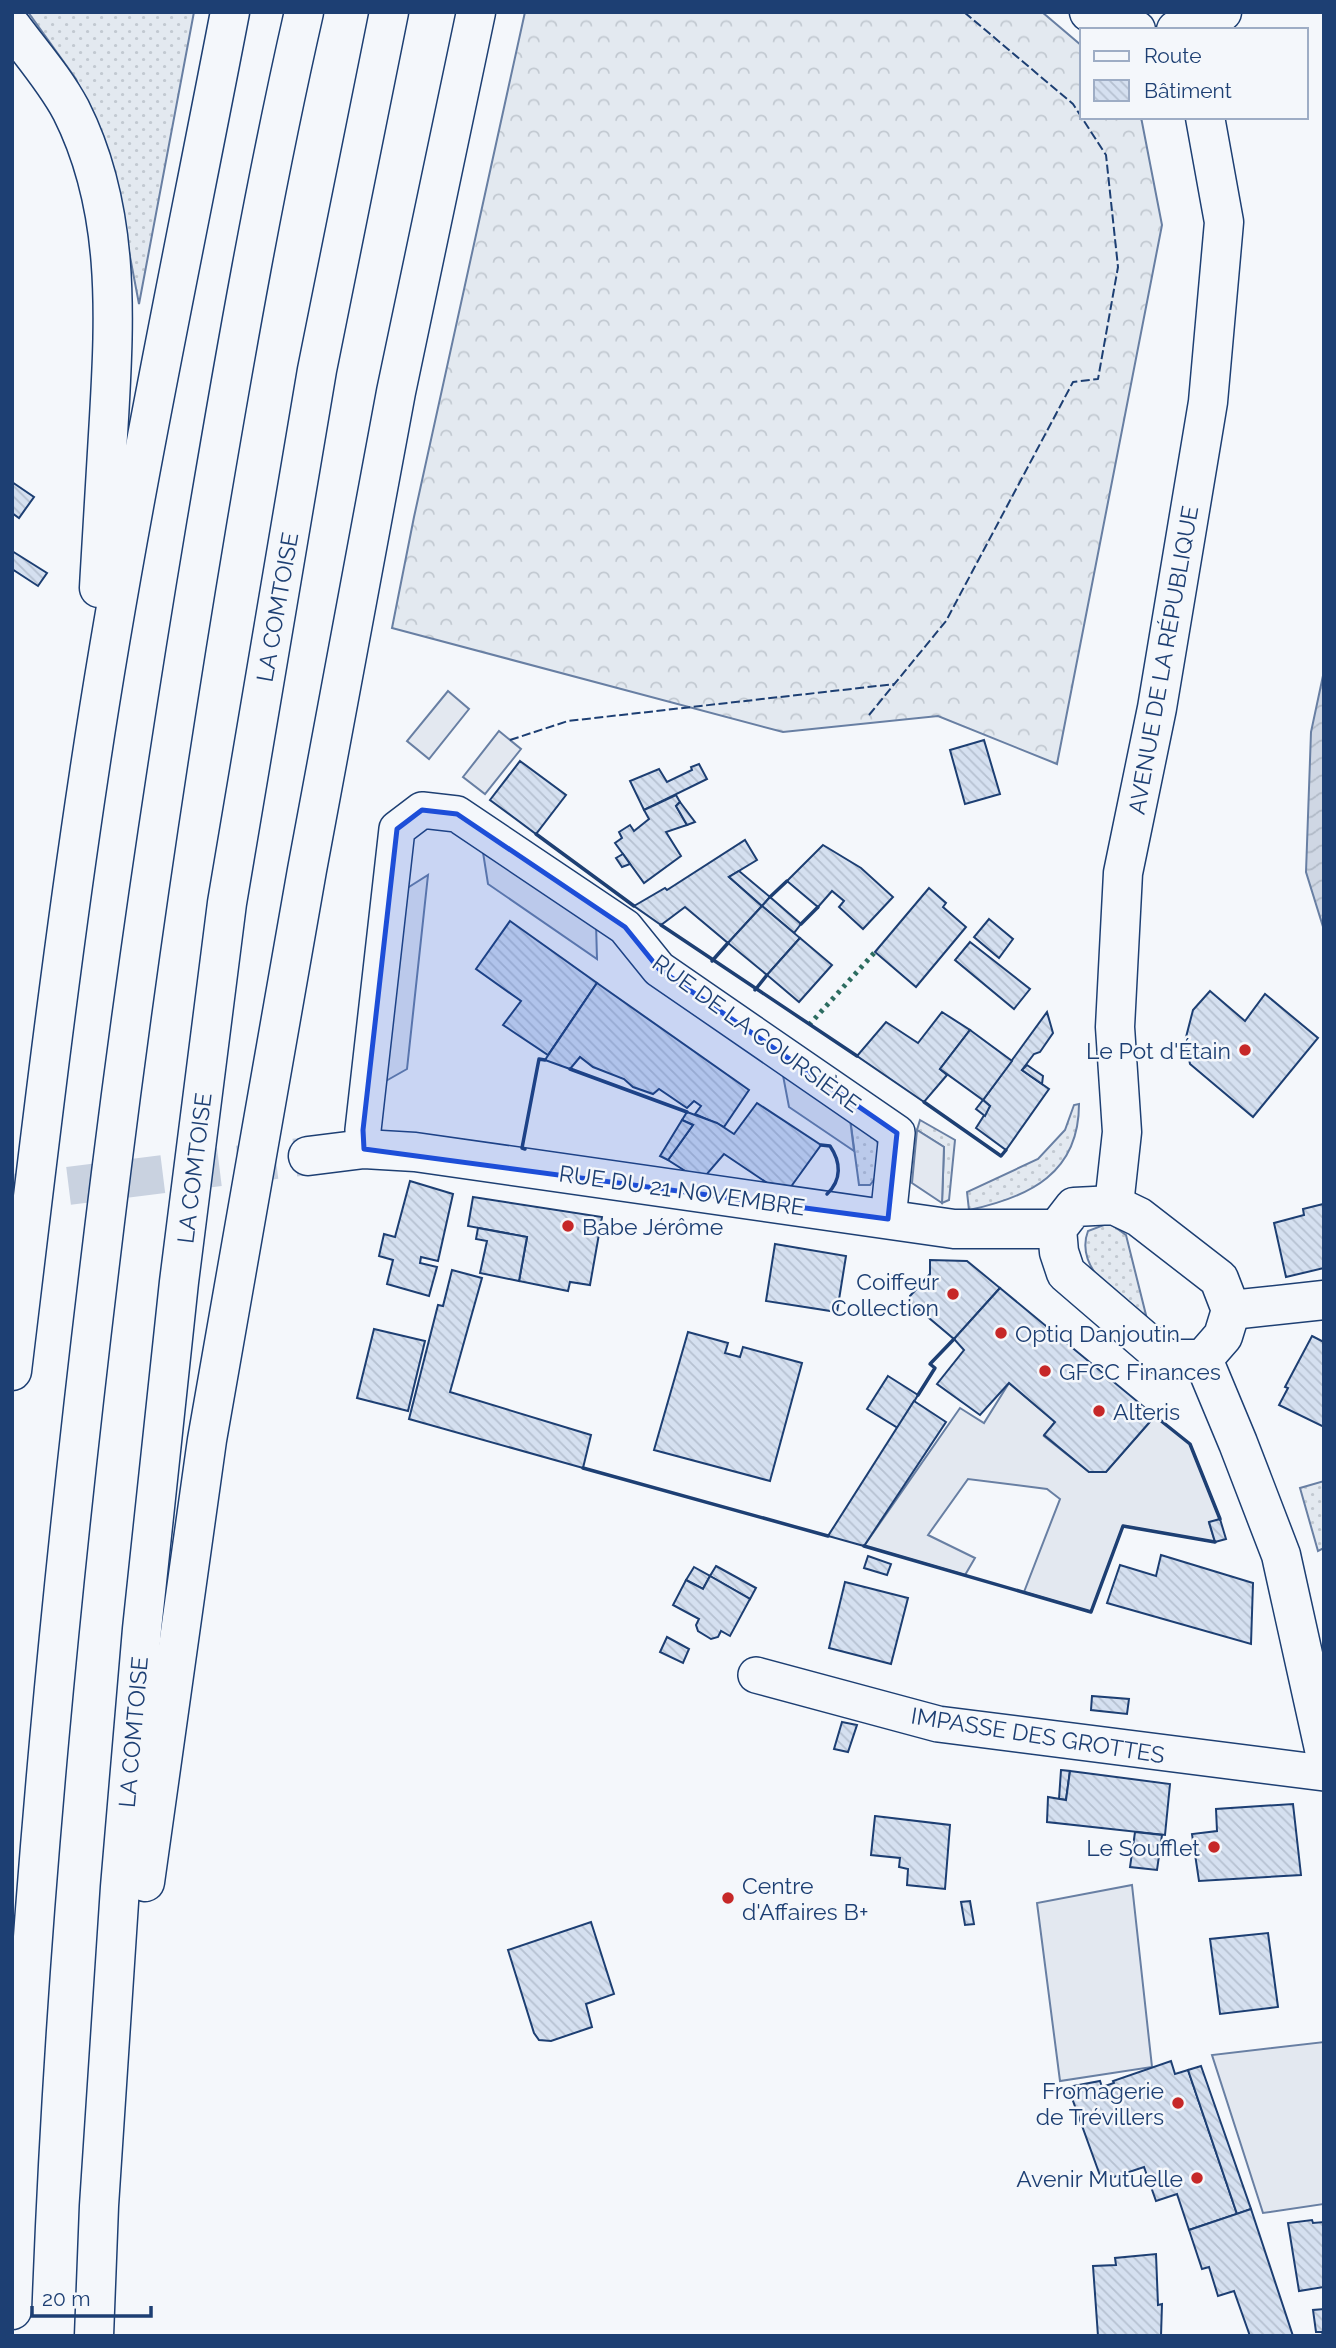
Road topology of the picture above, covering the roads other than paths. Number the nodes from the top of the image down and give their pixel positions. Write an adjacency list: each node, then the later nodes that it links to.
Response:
1 (230, 12): 9 (main road)
2 (304, 12): 23 (main road)
3 (388, 12): 22 (main road, LA COMTOISE)
4 (476, 12): 22 (main road)
5 (1088, 12): 7 (main road)
6 (12, 27): 9 (main road)
7 (1129, 28)
8 (1205, 119): 12 (main road, AVENUE DE LA RÉPUBLIQUE)
9 (89, 773): 18 (main road)
10 (364, 1149): 11 (main road, RUE DU 21 NOVEMBRE); 13 (main road, RUE DU 21 NOVEMBRE); 13 (street, RUE DE LA COURSIÈRE)
11 (308, 1156)
12 (1114, 1205): 14 (main road); 16 (main road)
13 (888, 1219): 14 (main road, RUE DU 21 NOVEMBRE)
14 (1057, 1229): 17 (main road)
15 (1324, 1300): 16 (main road)
16 (1231, 1310): 17 (main road)
17 (1203, 1359): 20 (main road)
18 (12, 1371)
19 (757, 1675): 21 (street, IMPASSE DES GROTTES)
20 (1324, 1749)
21 (1324, 1773)
22 (99, 2206): 24 (main road, LA COMTOISE)
23 (12, 2311)
24 (94, 2336)

